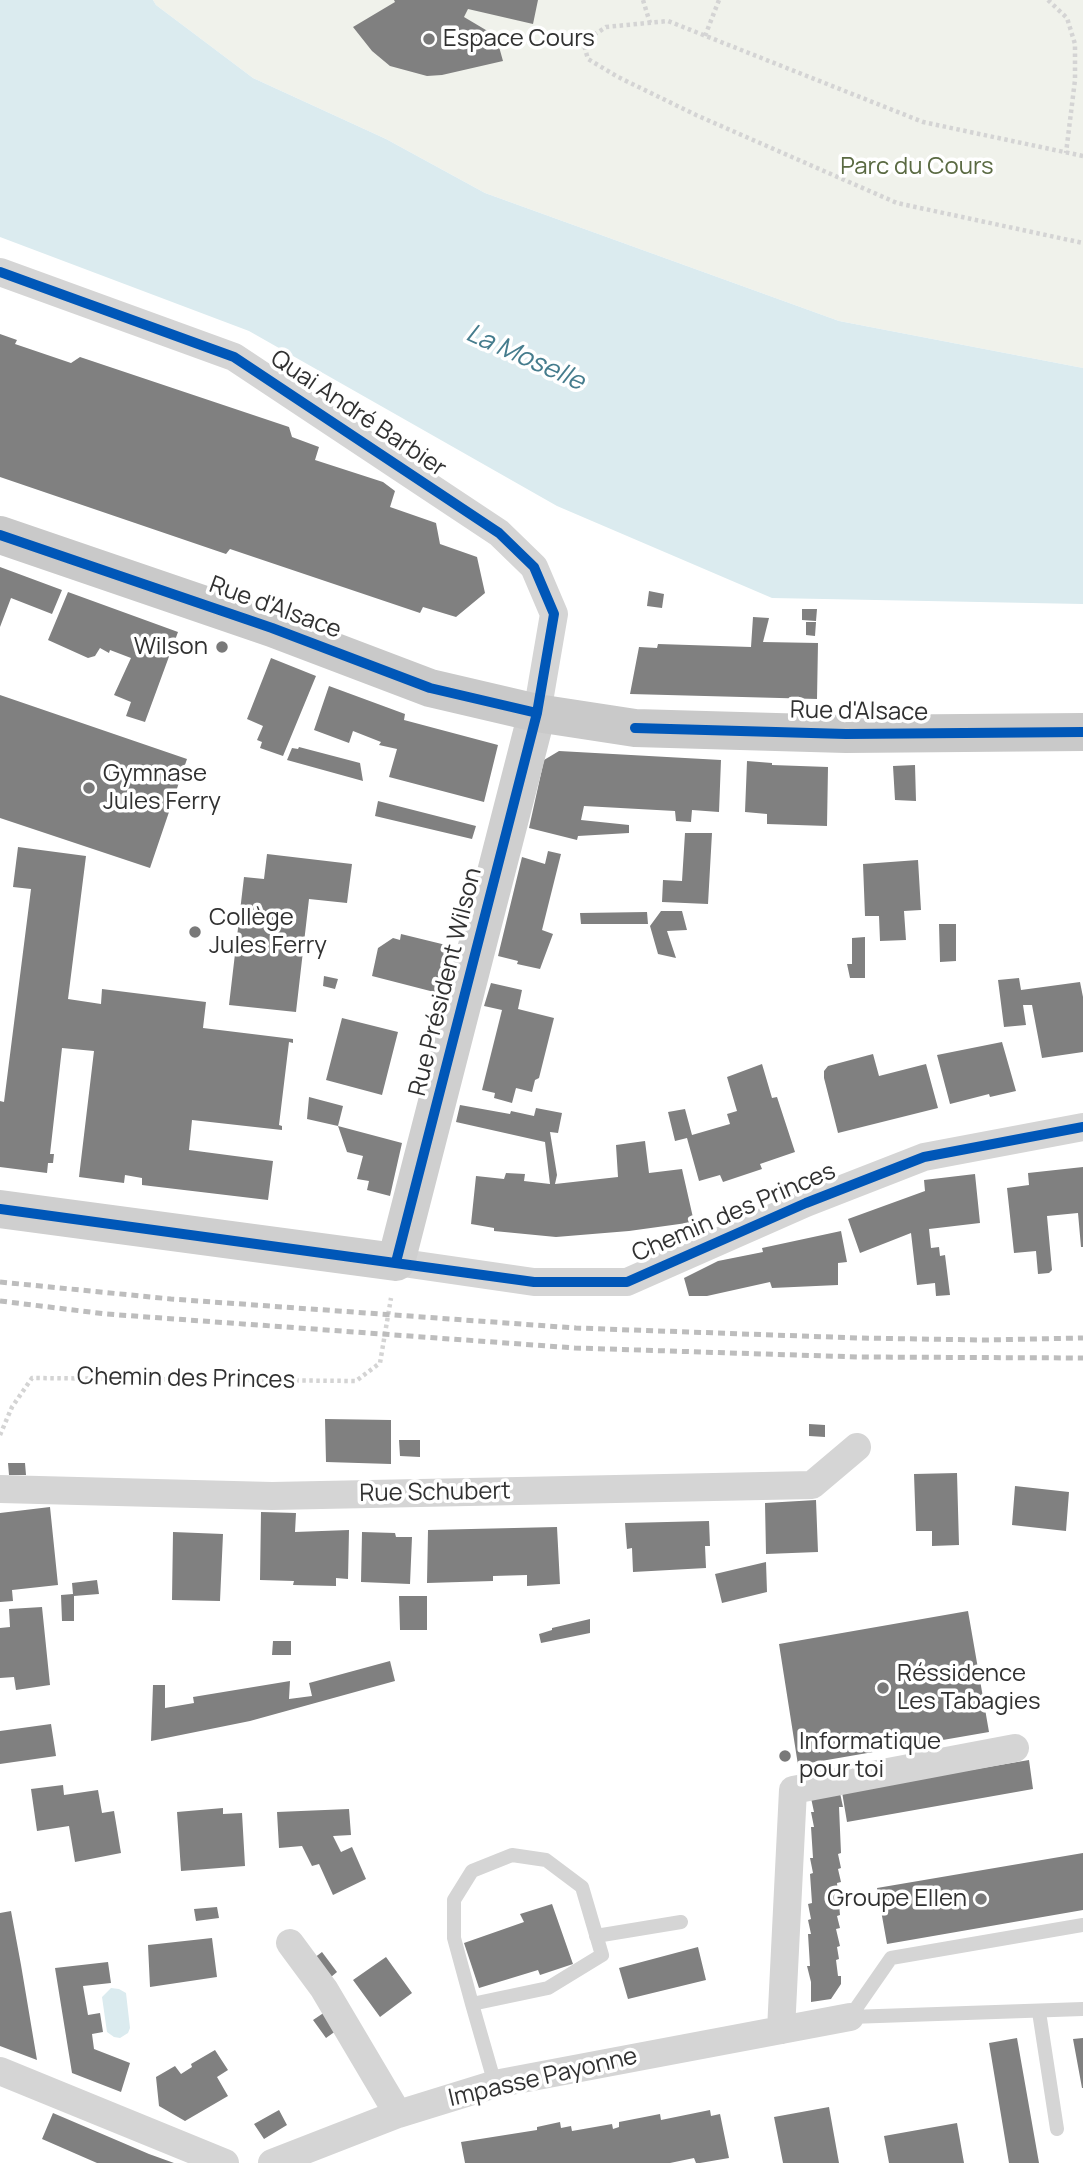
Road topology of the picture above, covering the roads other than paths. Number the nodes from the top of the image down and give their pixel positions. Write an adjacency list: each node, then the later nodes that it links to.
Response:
1 (0, 272): 3 (street, Quai André Barbier)
2 (0, 535): 3 (main road, Rue d'Alsace)
3 (537, 713): 4 (main road, Rue d'Alsace); 7 (street, Rue Président Wilson)
4 (1083, 732)
5 (1083, 1127): 7 (street, Chemin des Princes)
6 (0, 1209): 7 (street)
7 (396, 1262)
8 (856, 1447): 9 (street, Rue Schubert)
9 (0, 1489)
10 (1015, 1748): 19 (street)
11 (681, 1922): 13 (lane)
12 (1083, 1924): 18 (lane)
13 (596, 1936): 15 (lane); 15 (lane)
14 (290, 1943): 22 (street)
15 (472, 2004): 21 (lane)
16 (1083, 2009): 17 (lane)
17 (1039, 2012): 18 (lane); 23 (lane)
18 (850, 2017): 19 (street, Impasse Payonne)
19 (781, 2030): 21 (street, Impasse Payonne)
20 (0, 2071): 24 (street)
21 (495, 2084): 22 (street, Impasse Payonne)
22 (398, 2114): 25 (street, Impasse Payonne)
23 (1058, 2129)
24 (225, 2163)
25 (272, 2163)

